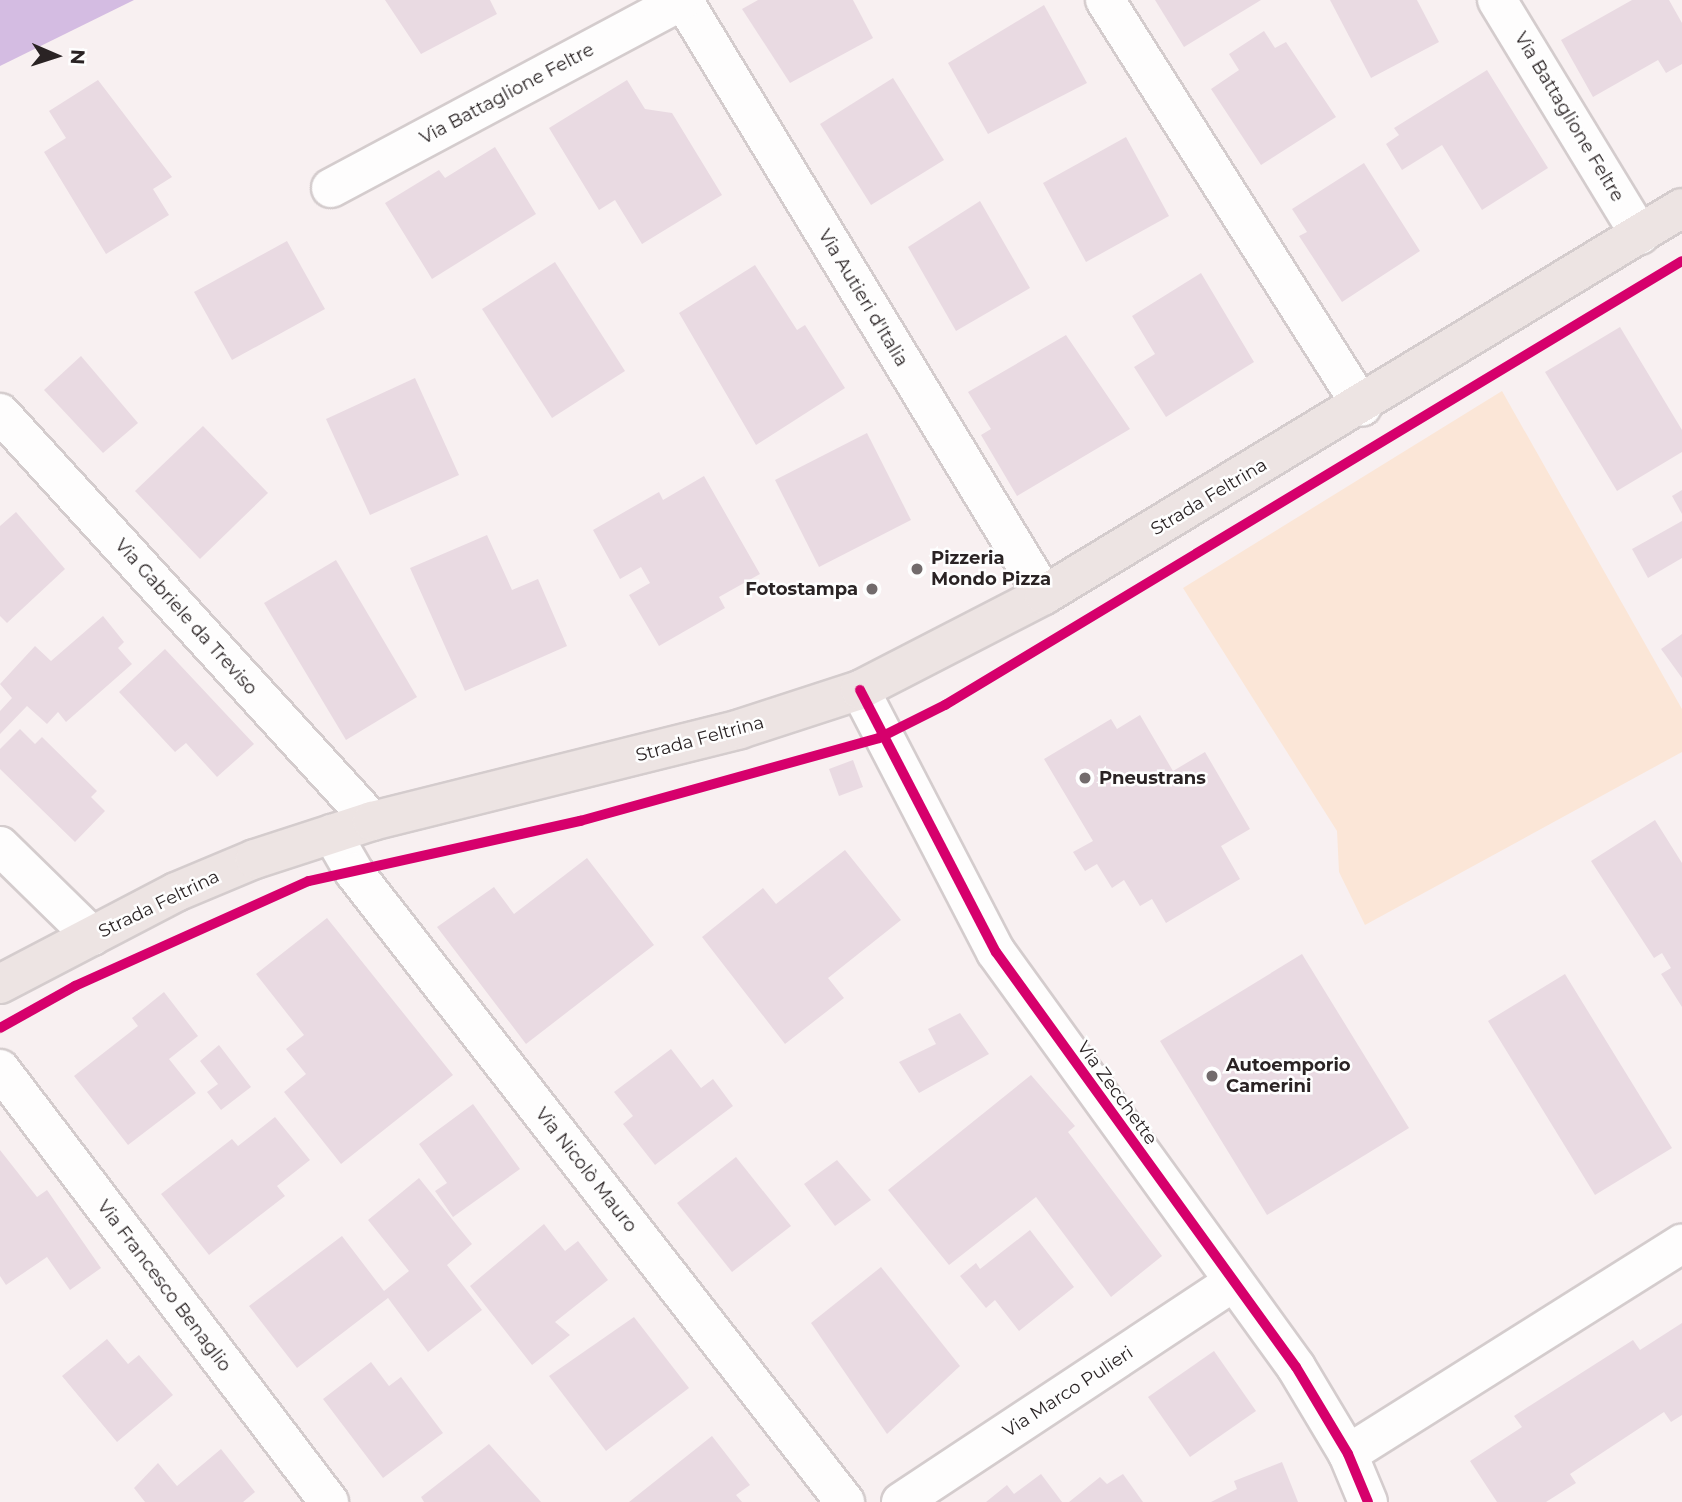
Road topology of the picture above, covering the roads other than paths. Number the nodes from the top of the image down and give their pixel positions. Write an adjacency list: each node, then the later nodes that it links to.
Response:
1 (683, 0): 4 (street, Via Battaglione Feltre); 9 (street, Via Autieri d'Italia)
2 (1105, 0): 7 (street)
3 (1497, 0): 6 (street, Via Battaglione Feltre)
4 (331, 188)
5 (1682, 208): 6 (main road, Strada Feltrina)
6 (1640, 235): 7 (main road, Strada Feltrina)
7 (1362, 406): 9 (main road, Strada Feltrina)
8 (0, 413): 11 (street, Via Gabriele da Treviso)
9 (1044, 596): 10 (main road, Strada Feltrina)
10 (860, 690): 11 (main road, Strada Feltrina); 18 (street, Via Zecchette)
11 (372, 821): 12 (main road, Strada Feltrina)
12 (332, 834): 14 (main road, Strada Feltrina); 21 (street, Via Nicolò Mauro)
13 (0, 845): 14 (street)
14 (92, 936): 15 (main road, Strada Feltrina)
15 (0, 984)
16 (0, 1069): 20 (street, Via Francesco Benaglio)
17 (1682, 1244): 19 (street)
18 (1234, 1282): 19 (street, Via Zecchette); 22 (street, Via Marco Pulieri)
19 (1348, 1454): 23 (street, Via Zecchette)
20 (329, 1502)
21 (845, 1502)
22 (901, 1502)
23 (1368, 1502)

